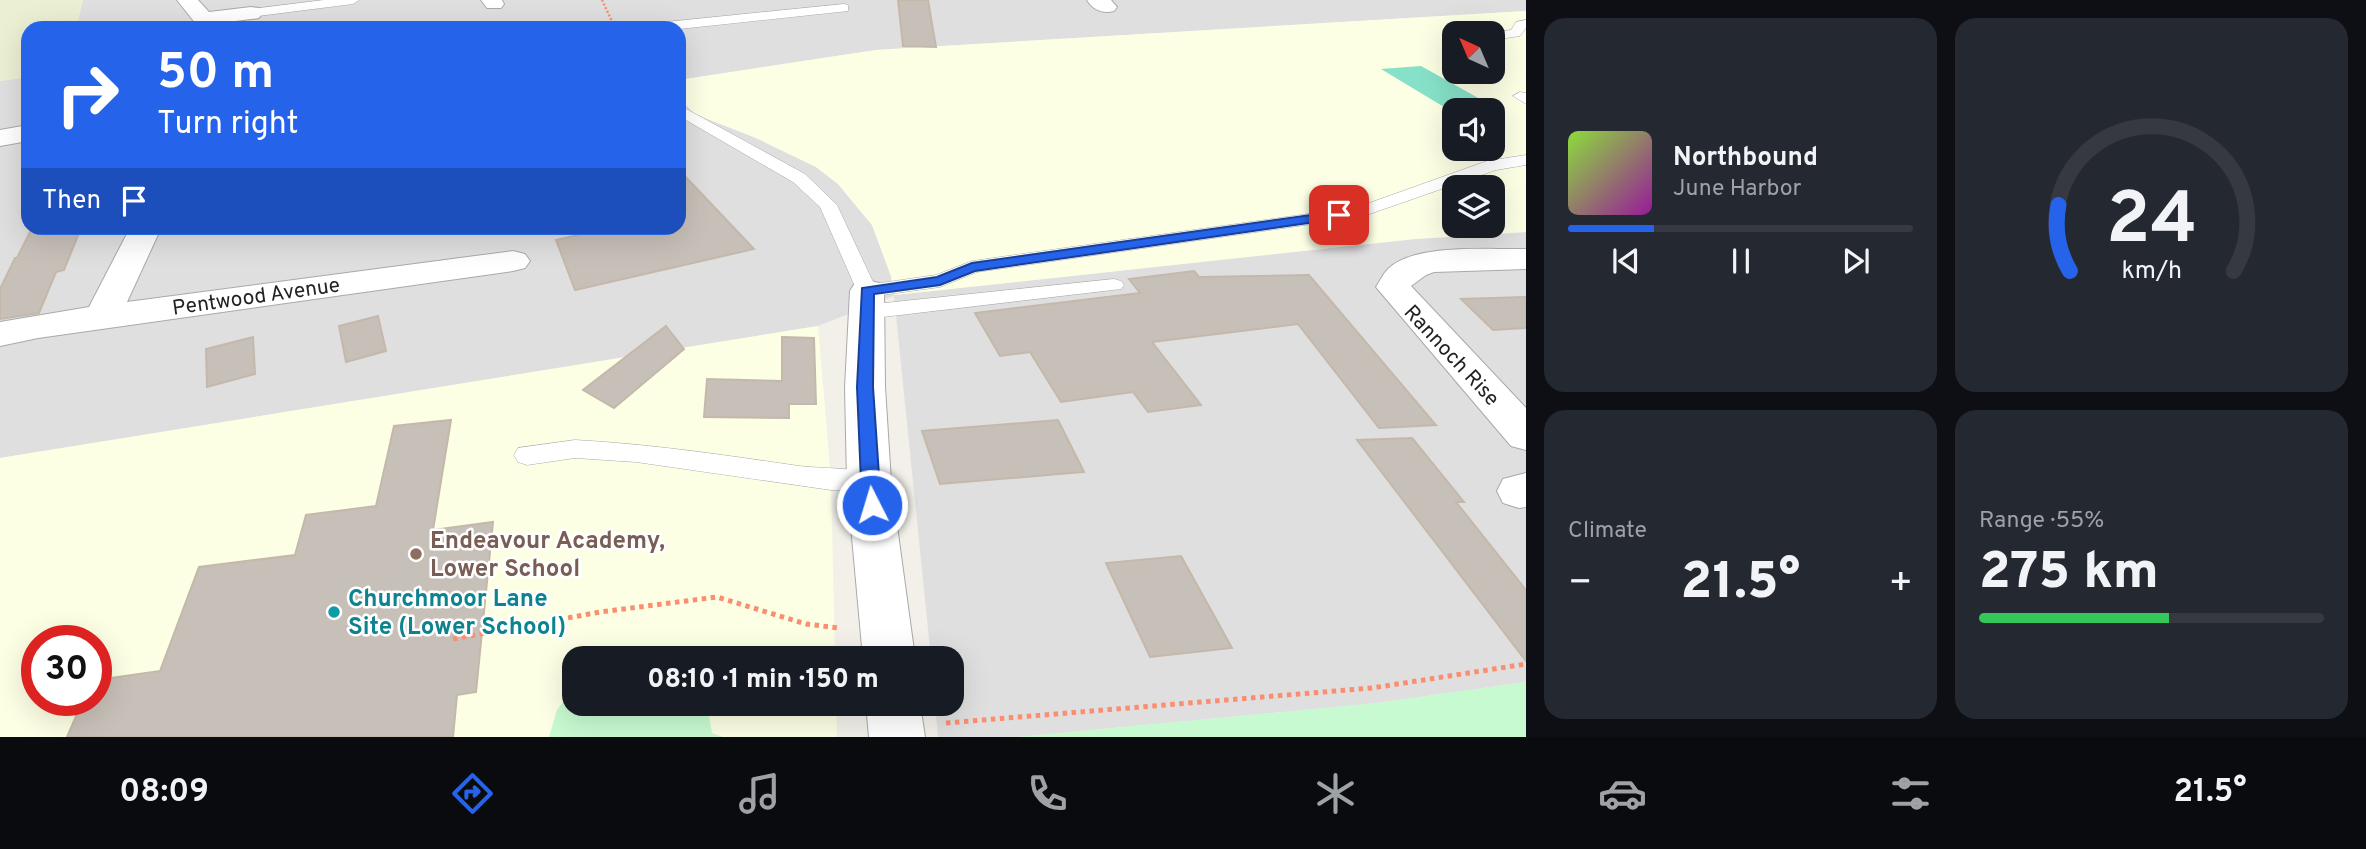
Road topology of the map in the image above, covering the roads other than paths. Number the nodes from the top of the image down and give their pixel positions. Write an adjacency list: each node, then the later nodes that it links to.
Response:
1 (187, 0): 5 (street)
2 (353, 0): 4 (lane)
3 (844, 8): 7 (lane)
4 (251, 13): 6 (street)
5 (196, 21)
6 (208, 21)
7 (686, 24)
8 (1526, 24): 9 (lane)
9 (1505, 34)
10 (686, 114): 18 (lane)
11 (21, 135): 12 (street)
12 (0, 138)
13 (1526, 160): 18 (lane)
14 (142, 235): 19 (street)
15 (1526, 259): 21 (street, Rannoch Rise)
16 (513, 261): 19 (street, Pentwood Avenue)
17 (1114, 285): 18 (lane)
18 (867, 301): 23 (street)
19 (102, 317): 20 (street, Pentwood Avenue)
20 (0, 334)
21 (1526, 435)
22 (527, 455): 23 (lane)
23 (869, 482): 24 (street)
24 (887, 643)

